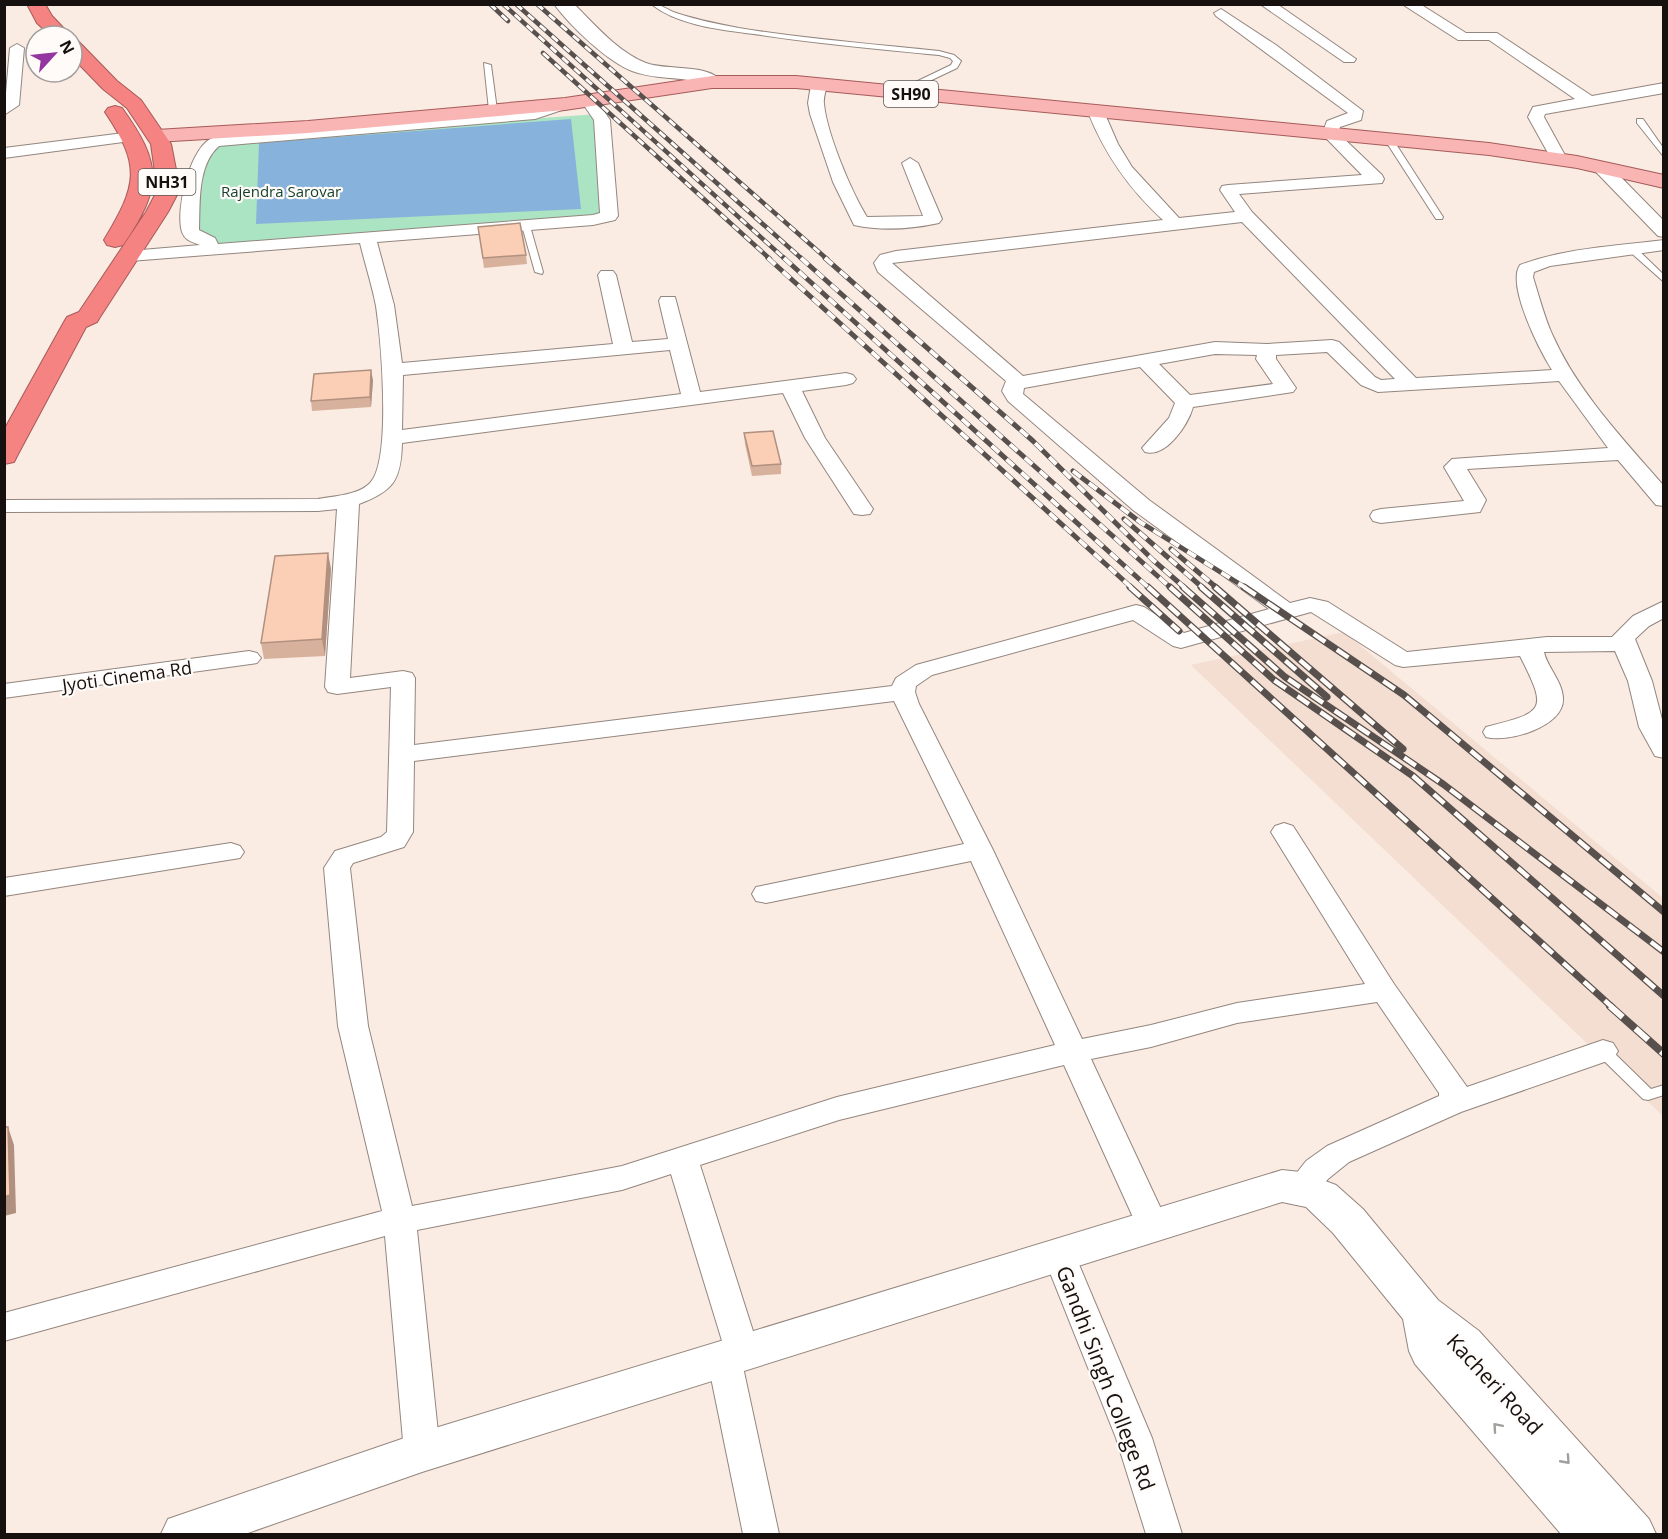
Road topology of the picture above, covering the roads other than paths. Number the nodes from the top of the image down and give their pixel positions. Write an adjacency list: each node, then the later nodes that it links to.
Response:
1 (18, 4): 8 (highway)
2 (36, 4): 9 (highway)
3 (563, 4): 17 (main road)
4 (654, 4): 20 (lane)
5 (1267, 4): 10 (street)
6 (1409, 4): 22 (street)
7 (1221, 13): 11 (street)
8 (29, 24)
9 (49, 24)
10 (1320, 39): 11 (street); 14 (street)
11 (1271, 48): 28 (street)
12 (11, 49): 24 (street)
13 (84, 58): 29 (highway, NH31)
14 (1349, 59)
15 (487, 65): 25 (lane)
16 (84, 81): 30 (highway, NH31)
17 (712, 82): 18 (main road, SH90); 21 (main road, SH90)
18 (819, 85): 20 (main road, SH90); 35 (street)
19 (1664, 88): 22 (street)
20 (900, 93): 26 (main road, SH90)
21 (589, 101): 23 (main road, SH90); 41 (street)
22 (1589, 101): 34 (street)
23 (565, 104): 25 (main road, SH90); 46 (street)
24 (4, 110)
25 (493, 110): 29 (main road, SH90)
26 (1096, 112): 28 (main road, SH90); 40 (street)
27 (1640, 121): 33 (lane)
28 (1330, 134): 31 (main road, SH90); 38 (street)
29 (156, 136): 30 (highway); 47 (highway, NH31)
30 (132, 137): 32 (street); 52 (highway, NH31)
31 (1389, 140): 34 (main road, SH90); 39 (lane)
32 (4, 153)
33 (1664, 154)
34 (1559, 159): 36 (main road, SH90)
35 (910, 163)
36 (1602, 168): 37 (main road, SH90); 42 (street)
37 (1664, 182)
38 (1246, 216): 60 (street); 61 (street)
39 (1439, 217)
40 (1171, 218)
41 (526, 226): 43 (street); 48 (lane)
42 (1664, 232)
43 (367, 238): 46 (street); 57 (street)
44 (1664, 245): 45 (street)
45 (1632, 249): 50 (lane); 58 (street)
46 (208, 250): 47 (street)
47 (130, 256): 52 (highway, NH31)
48 (538, 272)
49 (607, 275): 54 (street)
50 (1664, 280)
51 (668, 301): 53 (street)
52 (76, 322): 68 (highway, NH31)
53 (678, 344): 54 (street); 63 (street)
54 (624, 349): 57 (street)
55 (1267, 350): 56 (street); 61 (street); 64 (street)
56 (1145, 361): 60 (street); 64 (street)
57 (393, 370): 65 (street)
58 (1566, 375): 61 (street); 67 (street)
59 (846, 379): 62 (street)
60 (1017, 383): 75 (street)
61 (1412, 385)
62 (790, 387): 63 (street); 72 (street)
63 (692, 399): 65 (street)
64 (1185, 402): 66 (street)
65 (391, 438): 70 (street)
66 (1152, 448)
67 (1624, 453): 69 (street); 73 (street)
68 (4, 456)
69 (1664, 500)
70 (348, 501): 71 (street); 83 (street)
71 (4, 506)
72 (862, 509)
73 (1381, 516)
74 (1664, 608): 76 (street)
75 (1286, 611): 77 (street); 80 (street)
76 (1624, 644): 77 (street); 82 (street)
77 (1535, 647): 81 (street)
78 (249, 658): 79 (street, Jyoti Cinema Rd)
79 (4, 691)
80 (903, 692): 83 (street); 85 (street)
81 (1495, 732)
82 (1664, 750)
83 (401, 755): 96 (street)
84 (1284, 832): 89 (street)
85 (980, 850): 88 (street); 91 (street)
86 (231, 852): 87 (street)
87 (4, 887)
88 (766, 894)
89 (1384, 991): 91 (street); 93 (street)
90 (1603, 1051): 92 (lane); 93 (street)
91 (1073, 1052): 94 (street); 97 (street)
92 (1664, 1090)
93 (1453, 1103): 95 (street)
94 (682, 1158): 96 (street); 101 (street)
95 (1301, 1188): 97 (main road); 99 (main road)
96 (400, 1221): 100 (street); 102 (street)
97 (1153, 1226): 98 (main road)
98 (1059, 1255): 101 (main road); 105 (street, Gandhi Singh College Rd)
99 (1423, 1313): 106 (main road, Kacheri Road, one-way to 99); 107 (main road, Kacheri Road, one-way to 107)
100 (4, 1327)
101 (733, 1356): 102 (main road); 104 (street)
102 (422, 1452): 103 (main road)
103 (185, 1534)
104 (761, 1534)
105 (1164, 1534)
106 (1590, 1534)
107 (1632, 1534)

